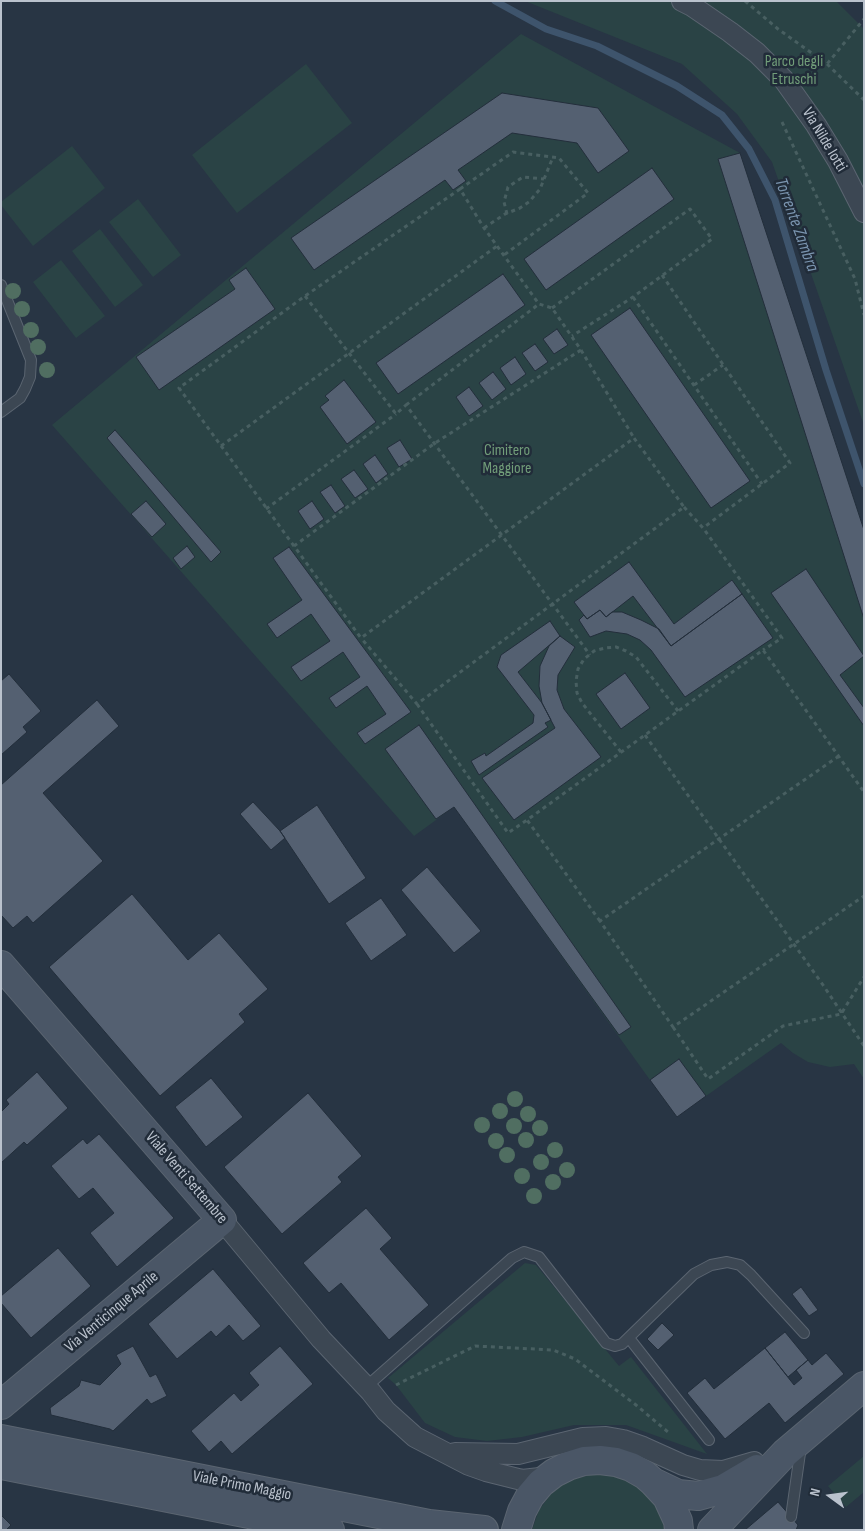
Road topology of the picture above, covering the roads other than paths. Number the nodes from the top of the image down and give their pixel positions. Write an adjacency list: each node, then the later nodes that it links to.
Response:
1 (690, 3): 2 (street, Via Nilde Iotti)
2 (864, 212)
3 (1, 285): 4 (lane)
4 (1, 412)
5 (1, 965): 6 (main road, Viale Venti Settembre)
6 (222, 1220): 10 (street, Viale Venti Settembre); 11 (main road, Via Venticinque Aprile)
7 (804, 1333): 8 (lane)
8 (629, 1338): 10 (lane); 13 (lane)
9 (864, 1386): 14 (main road)
10 (368, 1389): 15 (street, Viale Venti Settembre)
11 (1, 1405)
12 (1, 1439): 23 (main road, Viale Primo Maggio)
13 (709, 1440)
14 (794, 1445): 15 (street); 18 (main road); 19 (lane); 21 (main road)
15 (443, 1452): 17 (street, Viale Venti Settembre)
16 (1, 1464): 22 (main road, Viale Primo Maggio)
17 (553, 1474): 18 (main road); 20 (main road)
18 (653, 1482): 25 (main road)
19 (791, 1517)
20 (520, 1519): 24 (main road)
21 (714, 1528)
22 (330, 1530)
23 (484, 1530)
24 (496, 1530)
25 (679, 1530)

